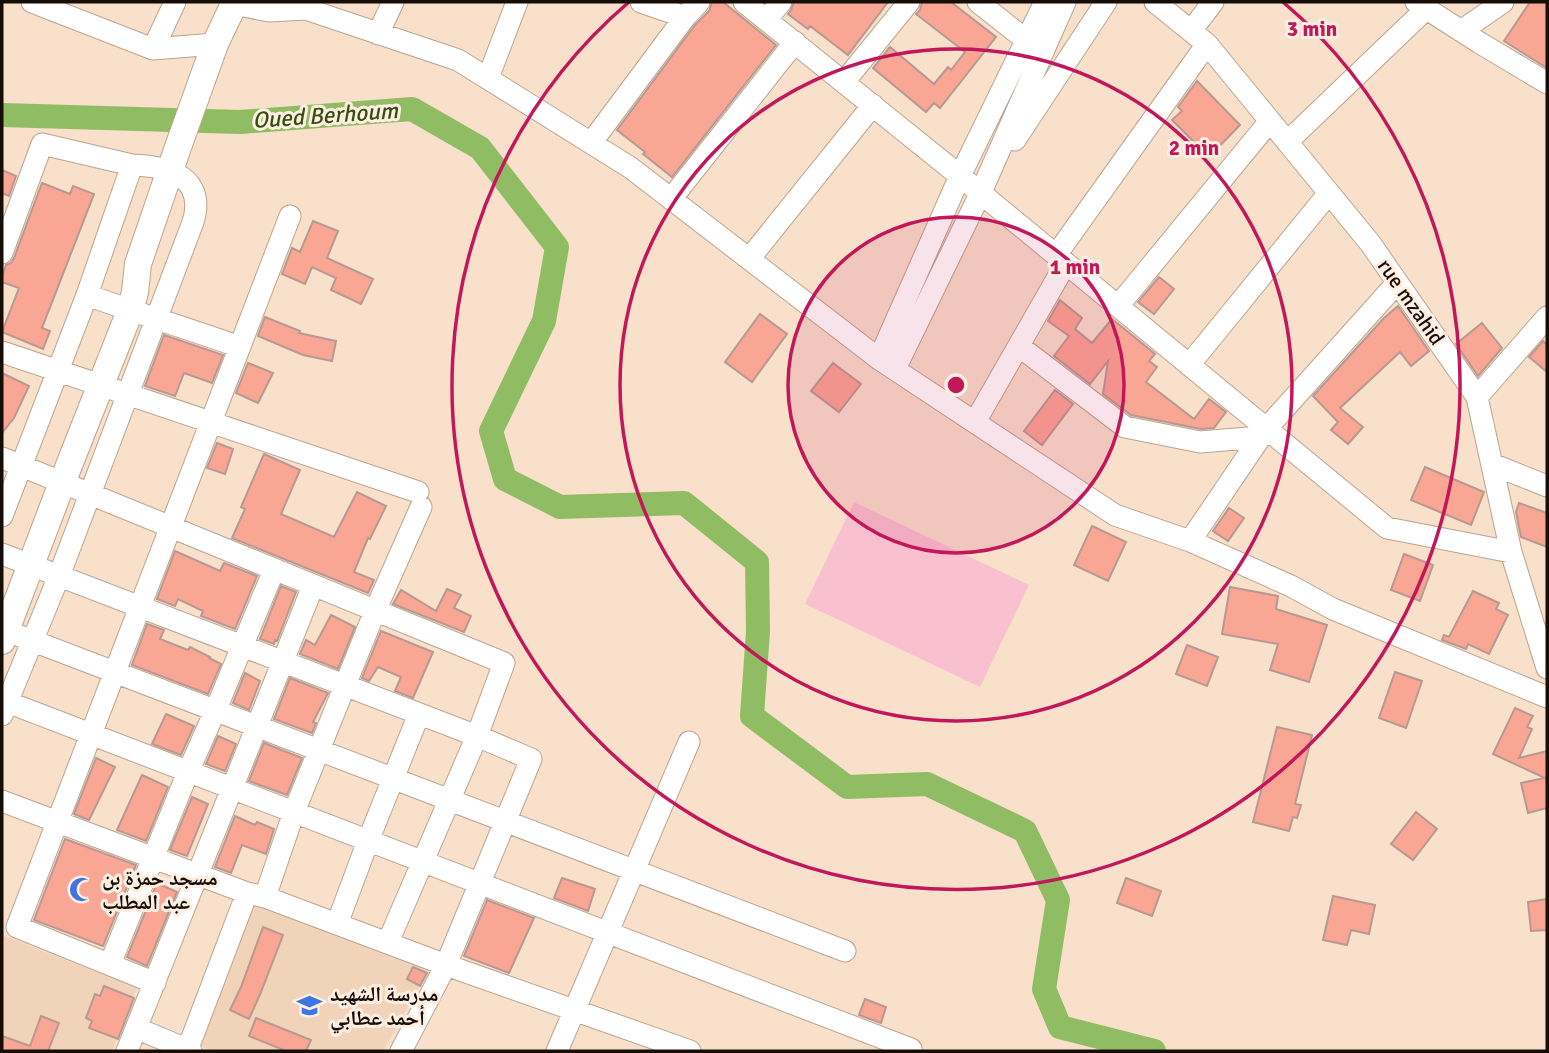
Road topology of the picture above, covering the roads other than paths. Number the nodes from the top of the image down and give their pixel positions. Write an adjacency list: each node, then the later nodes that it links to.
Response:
1 (33, 2): 28 (street)
2 (175, 2): 28 (street)
3 (393, 2): 23 (street)
4 (517, 2): 29 (street)
5 (641, 2): 20 (street)
6 (744, 2): 21 (street)
7 (780, 2): 21 (street)
8 (909, 2): 30 (street)
9 (978, 2): 25 (street)
10 (1045, 2): 25 (street)
11 (1065, 2): 39 (street)
12 (1106, 2): 39 (street)
13 (1155, 2): 24 (street, rue mzahid)
14 (1213, 2): 24 (street)
15 (1503, 2): 22 (street)
16 (234, 3): 18 (street); 27 (main road)
17 (1421, 5): 22 (street); 34 (street)
18 (270, 6): 19 (street)
19 (300, 6): 23 (street)
20 (692, 9): 35 (street)
21 (766, 20): 26 (street)
22 (1461, 31): 31 (street)
23 (378, 34): 29 (street)
24 (1199, 38): 33 (street, rue mzahid); 45 (street)
25 (1026, 40): 38 (street)
26 (795, 42): 30 (street); 41 (street)
27 (215, 44): 28 (street); 36 (main road)
28 (153, 48)
29 (488, 79): 35 (street)
30 (844, 82): 32 (street)
31 (1547, 83)
32 (873, 105): 38 (street); 44 (street)
33 (1270, 121): 34 (street, rue mzahid); 48 (street)
34 (1287, 142): 40 (street, rue mzahid)
35 (591, 143): 41 (street)
36 (173, 160): 37 (street); 49 (main road); 51 (street)
37 (132, 165): 43 (street); 47 (street)
38 (960, 176): 39 (street); 55 (street)
39 (981, 192): 45 (street); 55 (street)
40 (1329, 193): 46 (street, rue mzahid); 56 (street)
41 (671, 199): 44 (street)
42 (290, 216): 53 (street)
43 (2, 253)
44 (749, 258): 55 (street)
45 (1061, 259): 48 (street); 52 (street)
46 (1397, 283): 60 (street, rue mzahid); 63 (street)
47 (86, 295): 49 (street); 57 (street)
48 (1118, 306): 56 (street)
49 (122, 308): 51 (street); 58 (main road)
50 (1547, 317): 60 (street)
51 (157, 318): 53 (street); 59 (street)
52 (1019, 346): 61 (street); 63 (street)
53 (240, 347): 62 (street)
54 (2, 352): 57 (street)
55 (887, 364): 61 (street)
56 (1189, 365): 63 (street)
57 (57, 371): 58 (street); 64 (street)
58 (92, 383): 59 (street); 66 (main road)
59 (128, 394): 62 (street); 68 (street)
60 (1477, 397): 65 (street, rue mzahid)
61 (975, 422): 71 (street)
62 (211, 423): 70 (street); 79 (street)
63 (1264, 433): 71 (street); 72 (street)
64 (11, 462): 66 (street); 69 (street)
65 (1492, 464): 67 (street); 72 (street, rue mzahid)
66 (54, 480): 68 (street); 73 (main road)
67 (1547, 486)
68 (89, 494): 70 (street); 75 (street)
69 (2, 516)
70 (170, 527): 74 (street); 78 (street)
71 (1190, 541): 87 (street)
72 (1511, 552): 84 (street, rue mzahid)
73 (16, 559): 75 (street); 77 (main road); 80 (main road)
74 (274, 570): 76 (street); 82 (street)
75 (59, 576): 78 (street); 81 (street)
76 (313, 586): 79 (street); 83 (street)
77 (2, 594)
78 (140, 607): 82 (street); 85 (street)
79 (375, 611): 86 (street); 93 (street)
80 (3, 634): 81 (street)
81 (34, 640): 85 (street); 88 (street)
82 (242, 646): 83 (street); 89 (street)
83 (283, 661): 86 (street); 91 (street)
84 (1547, 668)
85 (115, 671): 89 (street); 92 (street)
86 (346, 685): 90 (street); 95 (street)
87 (1547, 697)
88 (4, 706): 92 (street)
89 (216, 709): 91 (street); 96 (street)
90 (419, 713): 93 (street); 97 (street)
91 (257, 726): 95 (street); 98 (street)
92 (91, 734): 96 (street); 103 (street)
93 (477, 736): 99 (street); 102 (street)
94 (689, 741): 107 (street)
95 (320, 750): 97 (street); 101 (street)
96 (188, 772): 98 (street); 105 (street)
97 (393, 778): 99 (street); 104 (street)
98 (233, 789): 101 (street); 108 (street)
99 (449, 799): 102 (street); 106 (street)
100 (2, 801): 103 (street)
101 (294, 812): 104 (street); 110 (street)
102 (504, 821): 107 (street); 109 (street)
103 (57, 823): 105 (street); 115 (street)
104 (368, 841): 106 (street); 111 (street)
105 (154, 858): 108 (street); 115 (street)
106 (423, 862): 109 (street); 113 (street)
107 (634, 870): 112 (street); 114 (street)
108 (198, 874): 110 (street); 117 (street)
109 (479, 883): 112 (street); 116 (street)
110 (256, 895): 111 (street); 122 (street)
111 (337, 924): 113 (street)
112 (607, 932): 118 (street); 120 (street)
113 (388, 942): 116 (street)
114 (845, 951)
115 (110, 964): 117 (street)
116 (446, 965): 118 (street); 123 (street)
117 (155, 983): 119 (street)
118 (574, 1009): 124 (street); 125 (street)
119 (136, 1028): 121 (street); 122 (street)
120 (911, 1049)
121 (127, 1051)
122 (188, 1051)
123 (401, 1051)
124 (556, 1051)
125 (690, 1051)

